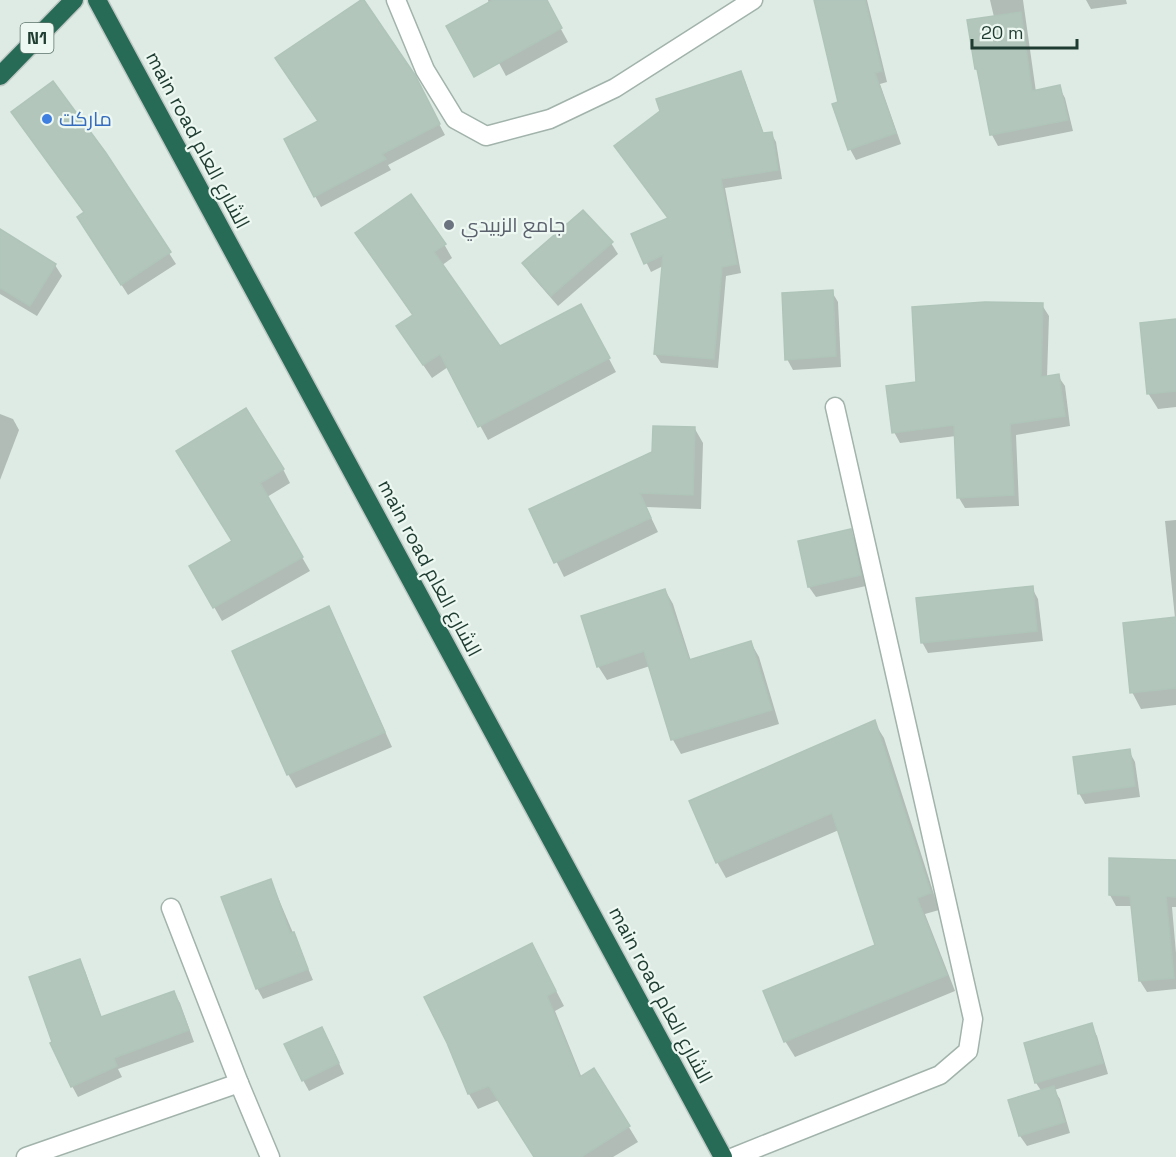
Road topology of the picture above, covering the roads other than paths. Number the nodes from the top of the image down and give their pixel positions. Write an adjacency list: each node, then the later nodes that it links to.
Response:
1 (74, 0): 5 (highway, N1)
2 (96, 0): 11 (highway, main road الشارع العام)
3 (396, 0): 4 (street)
4 (753, 0)
5 (0, 76)
6 (836, 407): 12 (street)
7 (171, 908): 8 (street)
8 (238, 1083): 9 (street); 10 (street)
9 (26, 1157)
10 (270, 1157)
11 (723, 1157)
12 (734, 1157)

